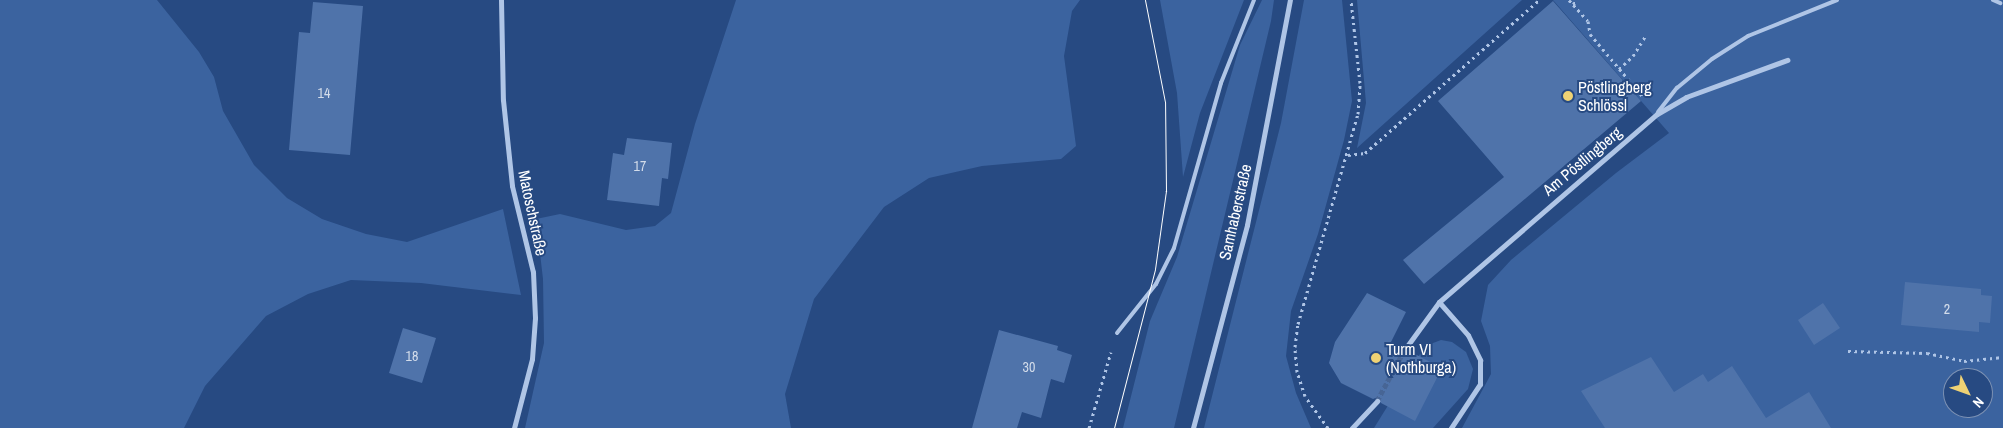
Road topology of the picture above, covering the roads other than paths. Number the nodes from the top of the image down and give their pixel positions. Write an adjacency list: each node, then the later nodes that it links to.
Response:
1 (501, 0): 13 (street, Matoschstraße)
2 (1254, 0): 10 (lane)
3 (1290, 0): 14 (street, Samhaberstraße)
4 (1837, 0): 8 (lane)
5 (1993, 0): 6 (lane)
6 (2000, 3)
7 (1787, 60): 8 (street, Am Pöstlingberg)
8 (1657, 114): 9 (street, Am Pöstlingberg)
9 (1439, 302): 11 (street, Am Pöstlingberg); 16 (street)
10 (1116, 333)
11 (1406, 349)
12 (1377, 402): 15 (street)
13 (514, 428)
14 (1193, 428)
15 (1352, 428)
16 (1451, 428)

